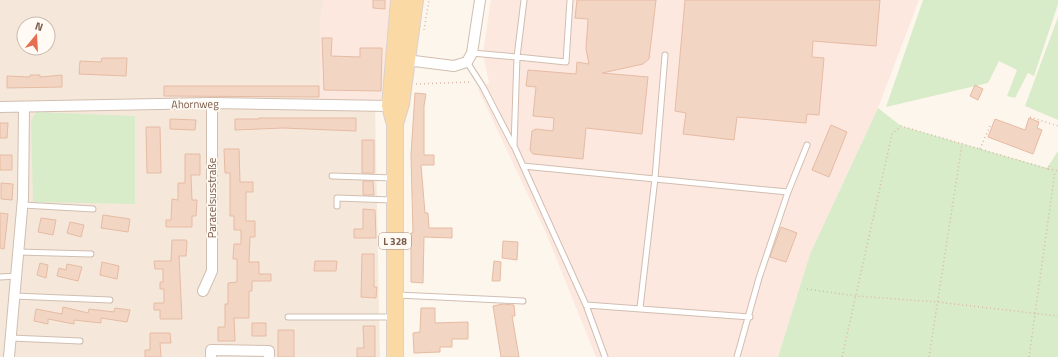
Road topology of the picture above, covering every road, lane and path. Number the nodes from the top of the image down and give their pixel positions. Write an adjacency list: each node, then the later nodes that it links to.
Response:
1 (399, 0): 8 (main road, L 328)
2 (415, 0): 12 (main road, L 328)
3 (429, 0): 7 (path)
4 (480, 0): 10 (street)
5 (524, 0): 11 (lane)
6 (570, 0): 11 (lane)
7 (424, 31)
8 (395, 38): 12 (street); 13 (main road, L 328)
9 (665, 55): 35 (lane)
10 (470, 57): 11 (lane); 12 (street); 14 (lane)
11 (517, 57): 26 (lane)
12 (406, 60): 13 (street); 21 (main road, L 328)
13 (392, 75): 17 (main road, L 328)
14 (480, 81): 15 (path); 26 (lane)
15 (412, 84)
16 (212, 103): 17 (street, Ahornweg); 19 (street, Ahornweg); 46 (street, Paracelsusstraße)
17 (390, 106): 21 (main road, L 328)
18 (0, 107): 19 (street, Ahornweg)
19 (24, 108): 38 (street)
20 (1030, 117): 23 (path)
21 (395, 124): 34 (main road, L 328)
22 (990, 126): 27 (path)
23 (1058, 126)
24 (962, 144): 27 (path); 49 (path); 52 (path)
25 (807, 145): 36 (lane)
26 (514, 146): 29 (lane)
27 (980, 149): 30 (path)
28 (1050, 163): 30 (path)
29 (523, 166): 35 (lane); 53 (lane)
30 (1048, 168): 31 (path)
31 (1055, 171): 32 (path); 55 (path)
32 (1058, 171)
33 (332, 176): 34 (lane)
34 (395, 178): 37 (main road, L 328)
35 (655, 178): 36 (lane); 54 (lane)
36 (788, 192): 59 (lane)
37 (394, 200): 39 (lane); 47 (main road, L 328)
38 (23, 205): 40 (lane); 41 (street)
39 (336, 206)
40 (93, 209)
41 (18, 252): 42 (lane); 43 (street)
42 (91, 254)
43 (16, 276): 44 (lane); 48 (street)
44 (0, 277)
45 (807, 289): 49 (path)
46 (204, 291)
47 (395, 295): 51 (lane); 58 (main road, L 328)
48 (14, 296): 50 (lane); 60 (street)
49 (856, 296): 52 (path); 68 (path)
50 (110, 300)
51 (523, 301)
52 (937, 302): 55 (path); 69 (path)
53 (586, 305): 54 (lane); 66 (lane)
54 (640, 308): 59 (lane)
55 (1036, 314): 56 (path); 70 (path)
56 (1058, 316)
57 (288, 317): 58 (lane)
58 (395, 317): 65 (main road, L 328)
59 (750, 317): 67 (lane)
60 (10, 338): 61 (lane); 62 (street)
61 (80, 341)
62 (9, 357)
63 (211, 357): 64 (street)
64 (269, 357)
65 (395, 357)
66 (605, 357)
67 (737, 357)
68 (842, 357)
69 (929, 357)
70 (1029, 357)

